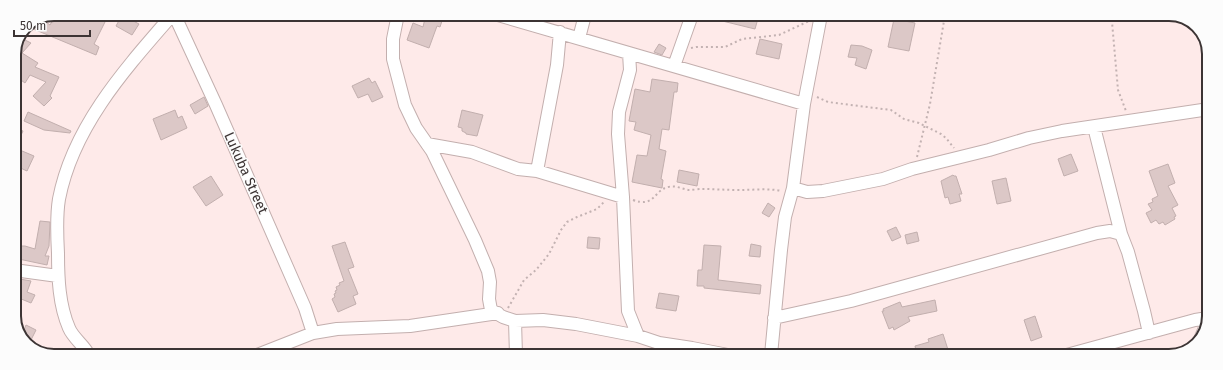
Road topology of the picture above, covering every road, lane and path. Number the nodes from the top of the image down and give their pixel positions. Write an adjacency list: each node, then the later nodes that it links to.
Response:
1 (168, 21): 29 (street)
2 (177, 21): 34 (street, Lukuba Street)
3 (397, 21): 21 (street)
4 (520, 21): 11 (street)
5 (583, 21): 12 (street)
6 (690, 21): 14 (street)
7 (808, 21): 14 (path)
8 (820, 21): 16 (street)
9 (944, 21): 19 (path)
10 (1111, 21): 18 (path)
11 (560, 32): 12 (street); 24 (street)
12 (579, 38): 13 (street)
13 (629, 52): 15 (street); 26 (street)
14 (678, 54): 15 (street)
15 (674, 66): 16 (street)
16 (805, 99): 19 (path); 25 (street)
17 (1202, 110): 18 (street)
18 (1132, 121): 20 (street)
19 (925, 126): 22 (path); 23 (path)
20 (1094, 127): 22 (street); 27 (street)
21 (427, 144): 24 (street); 30 (street)
22 (960, 157): 23 (street)
23 (912, 169): 25 (street)
24 (537, 171): 26 (street)
25 (791, 194): 26 (path); 31 (street)
26 (617, 196): 30 (path); 36 (street)
27 (1121, 234): 31 (street); 35 (street)
28 (21, 271): 29 (street)
29 (58, 276): 37 (street)
30 (500, 315): 33 (street); 34 (street)
31 (774, 318): 41 (street)
32 (1202, 319): 35 (street)
33 (515, 321): 36 (street); 39 (street)
34 (313, 333): 38 (street)
35 (1149, 334): 42 (street)
36 (638, 336): 40 (street)
37 (84, 349)
38 (272, 349)
39 (516, 349)
40 (697, 349)
41 (771, 349)
42 (1098, 349)

